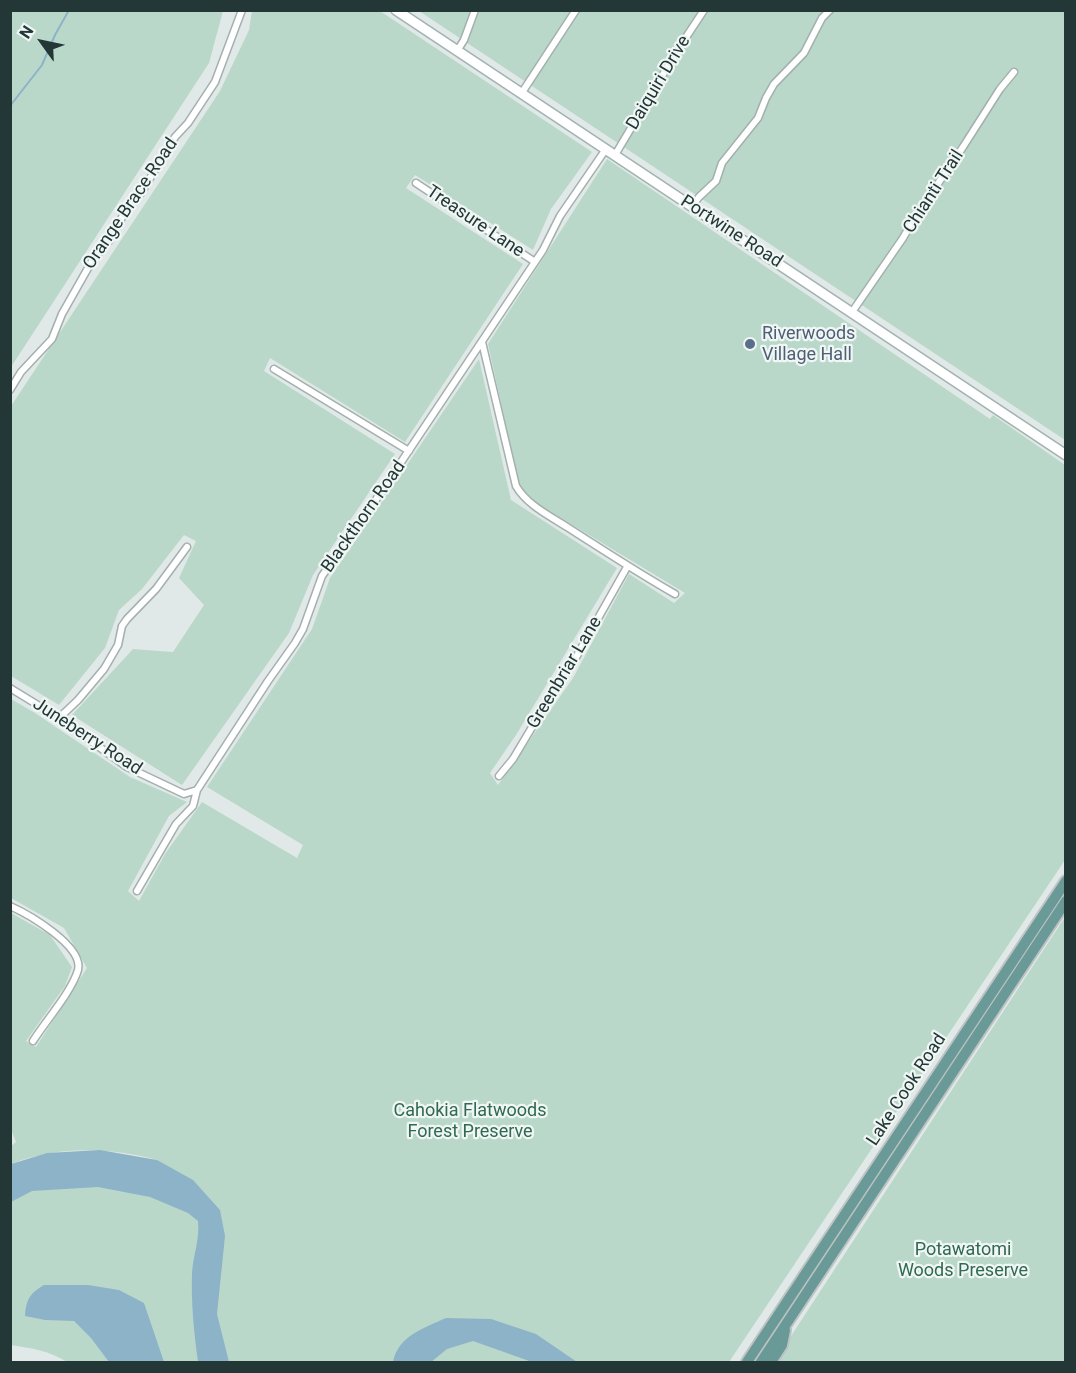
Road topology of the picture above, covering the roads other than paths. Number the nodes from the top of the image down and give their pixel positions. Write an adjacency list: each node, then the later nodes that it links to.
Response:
1 (242, 10): 18 (street, Orange Brace Road)
2 (396, 10): 7 (street, Portwine Road)
3 (475, 10): 7 (street)
4 (576, 10): 9 (street)
5 (704, 10): 11 (street, Daiquiri Drive)
6 (830, 10): 13 (street)
7 (457, 51): 9 (street, Portwine Road)
8 (1014, 72): 15 (street, Chianti Trail)
9 (521, 94): 10 (street, Portwine Road)
10 (606, 149): 11 (street, Portwine Road); 14 (street, Blackthorn Road)
11 (615, 155): 13 (street, Portwine Road)
12 (416, 183): 14 (street, Treasure Lane)
13 (692, 206): 15 (street, Portwine Road)
14 (535, 262): 16 (street, Blackthorn Road)
15 (852, 312): 20 (street, Portwine Road)
16 (482, 342): 19 (street, Blackthorn Road); 22 (street)
17 (274, 369): 19 (street)
18 (10, 390)
19 (409, 451): 27 (street, Blackthorn Road)
20 (1065, 455)
21 (187, 547): 25 (street)
22 (627, 567): 23 (street); 26 (street, Greenbriar Lane)
23 (675, 594)
24 (10, 688): 25 (street, Juneberry Road)
25 (59, 718): 27 (street, Juneberry Road)
26 (499, 776)
27 (197, 790): 29 (street, Blackthorn Road)
28 (1065, 881): 33 (main road, Lake Cook Road)
29 (138, 891)
30 (1065, 902): 33 (main road, Lake Cook Road)
31 (10, 906): 32 (street)
32 (33, 1041)
33 (781, 1322): 34 (main road); 35 (main road); 36 (main road); 37 (main road)
34 (738, 1362)
35 (747, 1362)
36 (761, 1362)
37 (771, 1362)

